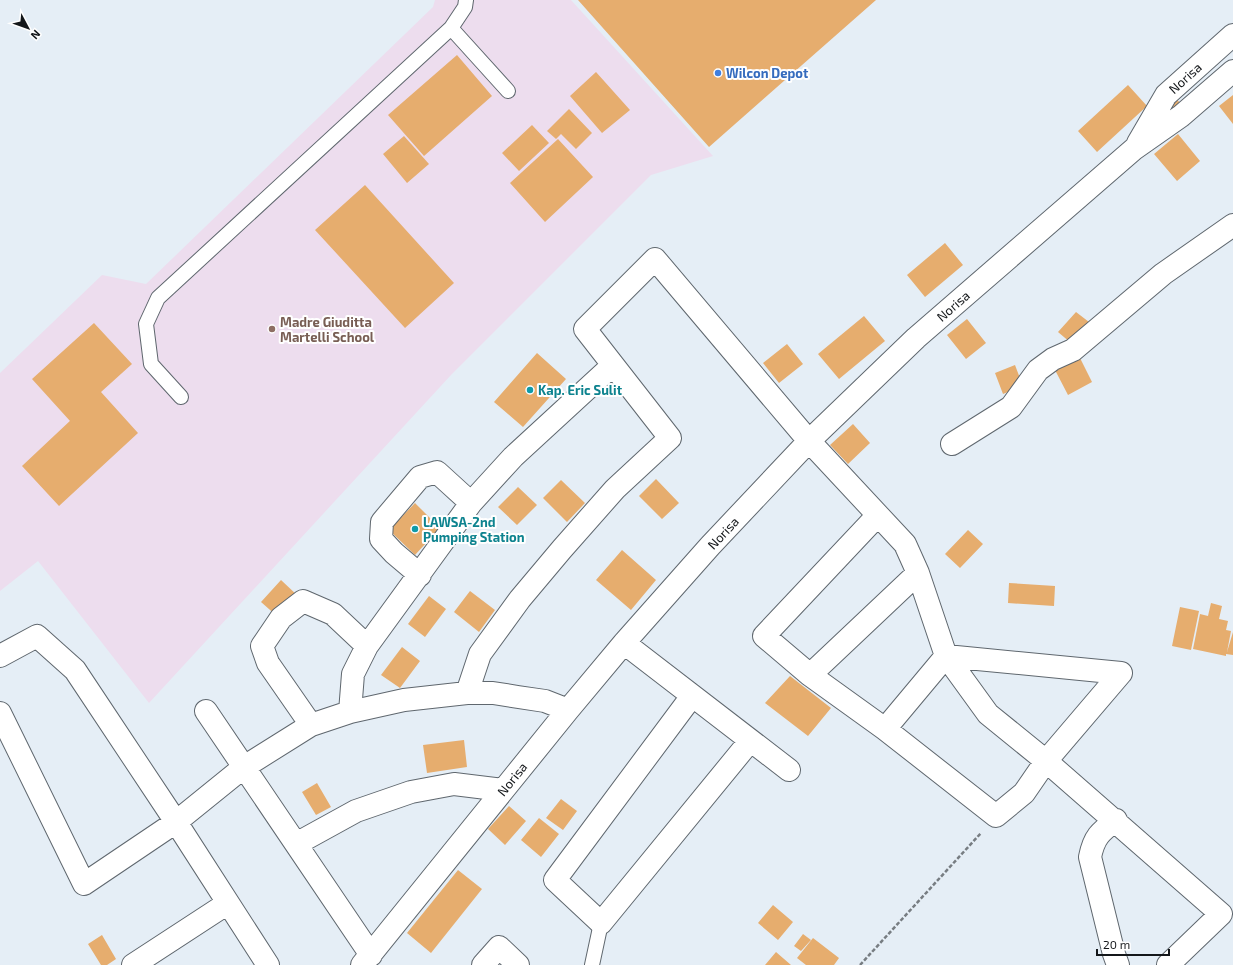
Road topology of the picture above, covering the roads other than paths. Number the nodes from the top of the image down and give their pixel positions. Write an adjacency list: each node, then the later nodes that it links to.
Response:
1 (466, 0): 2 (lane)
2 (451, 28): 5 (lane); 9 (lane)
3 (1233, 34): 6 (street, Norisa)
4 (1233, 71): 6 (street, Norisa)
5 (508, 91)
6 (1134, 150): 10 (street, Norisa)
7 (1233, 225): 11 (street)
8 (613, 365): 10 (street); 12 (street); 21 (street)
9 (181, 397)
10 (809, 441): 13 (street); 16 (street, Norisa)
11 (952, 444)
12 (472, 503): 15 (street); 15 (street)
13 (878, 515): 14 (street); 20 (street)
14 (918, 573): 19 (street); 20 (street)
15 (420, 575): 17 (street)
16 (624, 643): 22 (street); 23 (street, Norisa)
17 (367, 646): 25 (street); 27 (street)
18 (0, 656): 35 (street)
19 (946, 656): 28 (street); 30 (street); 30 (street)
20 (810, 675): 28 (street)
21 (467, 693): 23 (street); 25 (street)
22 (692, 696): 29 (street); 38 (street)
23 (568, 710): 33 (street, Norisa)
24 (206, 711): 31 (street)
25 (350, 712): 27 (street)
26 (0, 714): 35 (street)
27 (311, 725): 31 (street)
28 (885, 729): 30 (street)
29 (750, 741): 32 (street); 38 (street)
30 (1046, 761): 34 (street)
31 (244, 767): 35 (street); 36 (street)
32 (788, 770)
33 (503, 790): 36 (street); 39 (street, Norisa)
34 (1116, 820): 45 (street); 46 (street)
35 (176, 822): 37 (street)
36 (296, 844): 39 (street)
37 (228, 903): 40 (street); 41 (street)
38 (601, 924): 44 (lane)
39 (367, 960)
40 (133, 965)
41 (268, 965)
42 (484, 965): 43 (street)
43 (518, 965)
44 (592, 965)
45 (1118, 965)
46 (1168, 965)

